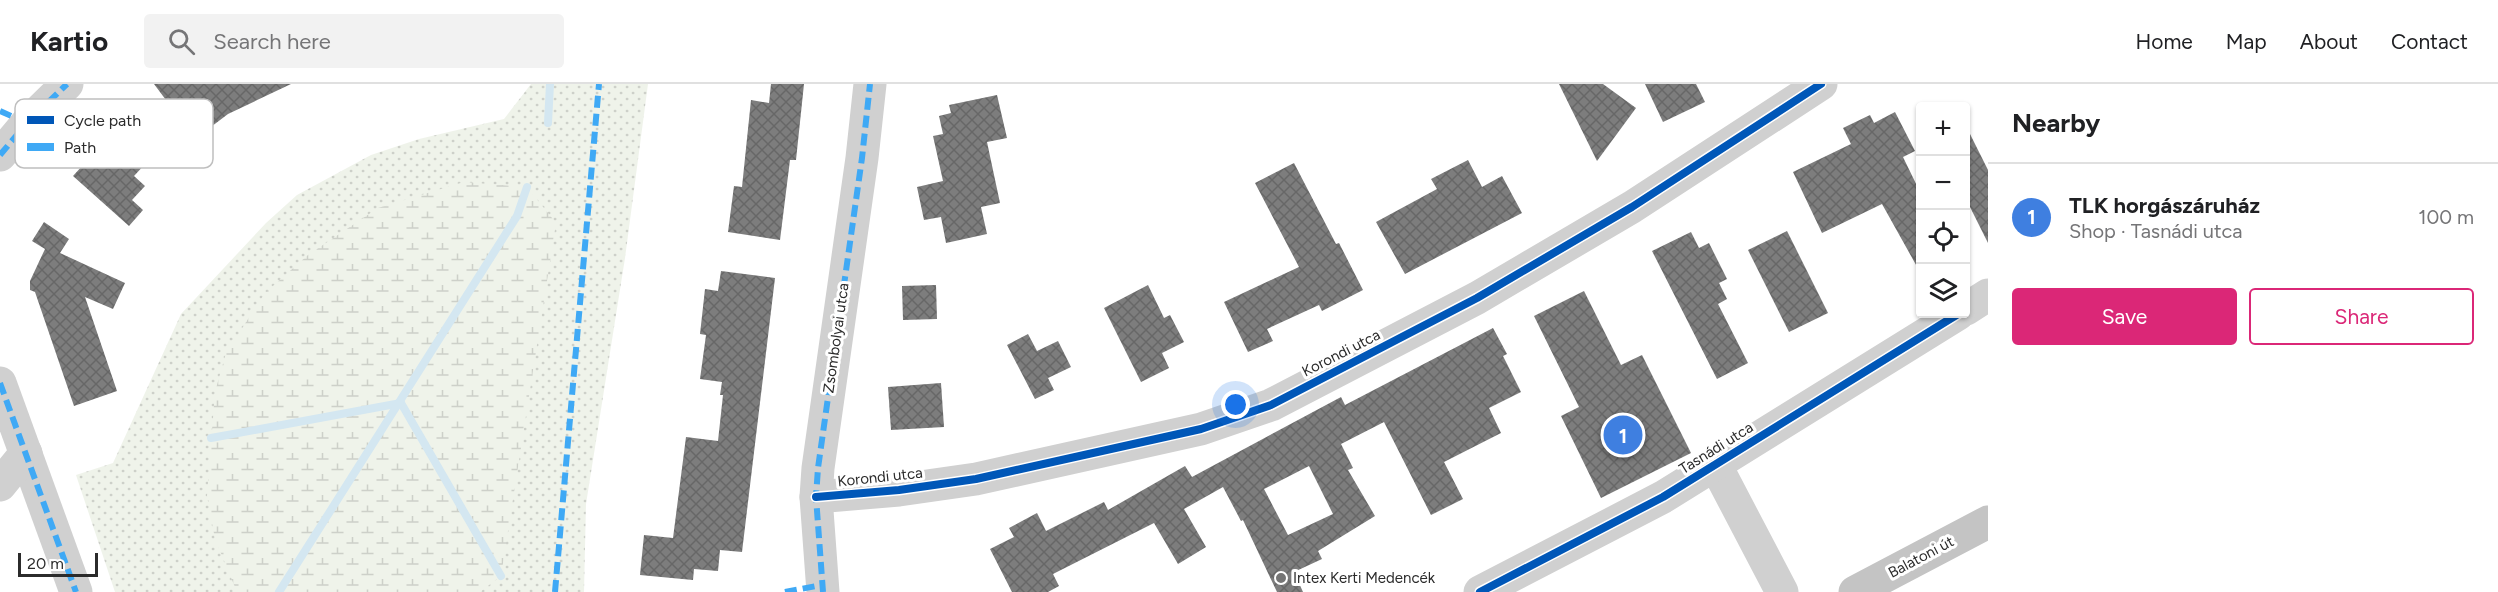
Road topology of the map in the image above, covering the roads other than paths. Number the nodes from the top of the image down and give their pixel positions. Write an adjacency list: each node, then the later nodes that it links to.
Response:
1 (67, 84): 4 (street)
2 (870, 84): 14 (street, Zsombolyai utca)
3 (1821, 84): 14 (street, Korondi utca)
4 (52, 99)
5 (15, 137): 6 (street)
6 (0, 155)
7 (1988, 295): 8 (street)
8 (1970, 306)
9 (1952, 318): 12 (street, Tasnádi utca)
10 (0, 383): 11 (street)
11 (26, 453): 13 (street); 16 (street)
12 (1715, 464): 18 (street, Tasnádi utca); 19 (street)
13 (0, 485)
14 (816, 497): 17 (street, Zsombolyai utca)
15 (1988, 522): 20 (main road, Balatoni út)
16 (76, 592)
17 (823, 592)
18 (1480, 592)
19 (1782, 592)
20 (1855, 592)

